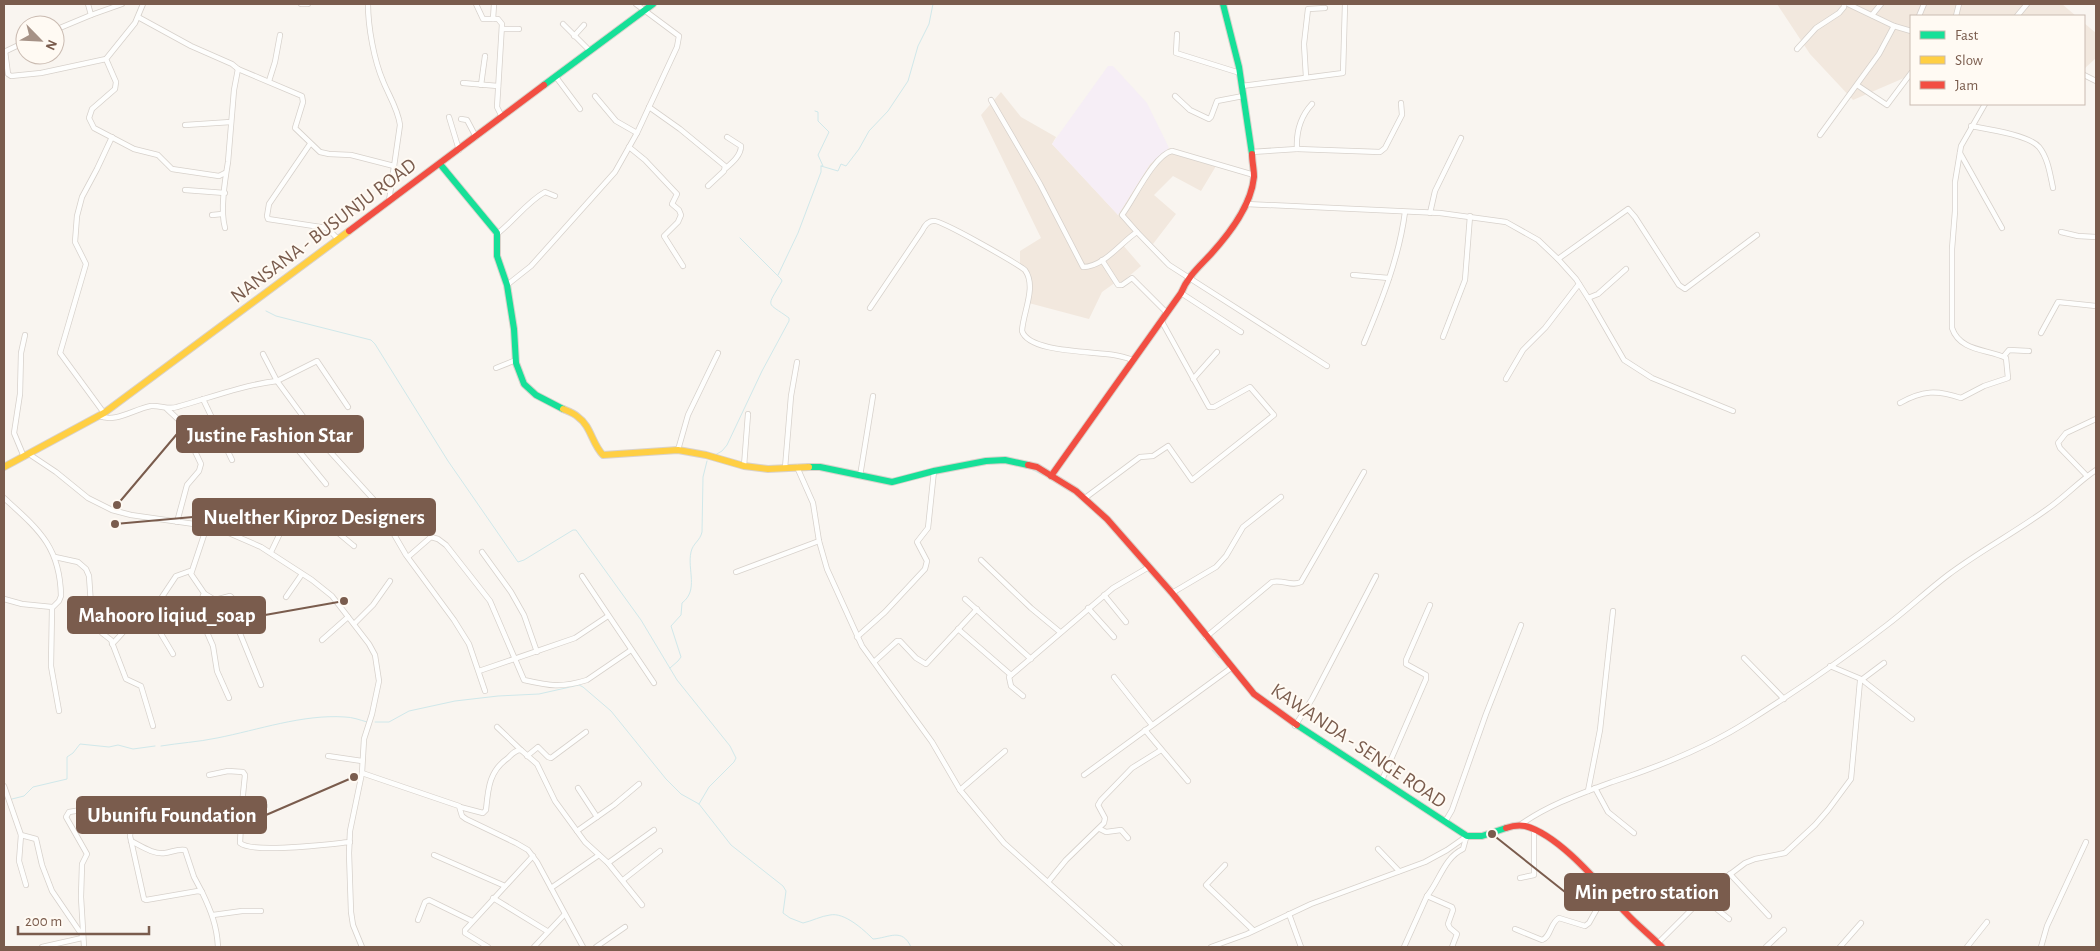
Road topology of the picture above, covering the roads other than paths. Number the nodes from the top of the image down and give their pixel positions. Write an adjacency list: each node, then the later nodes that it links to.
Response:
1 (88, 4): 19 (street)
2 (122, 4): 19 (street)
3 (141, 4): 22 (street)
4 (301, 4): 5 (street)
5 (308, 4)
6 (368, 4): 78 (street)
7 (476, 4): 23 (street)
8 (494, 4): 23 (street)
9 (636, 4): 18 (street)
10 (653, 4): 18 (street, NANSANA - BUSUNJU ROAD)
11 (1223, 4): 40 (street)
12 (1345, 4): 43 (street)
13 (1844, 4): 34 (street)
14 (1848, 4): 20 (street)
15 (1882, 4): 20 (street)
16 (2027, 4): 21 (street)
17 (1325, 8): 43 (street)
18 (645, 10): 35 (street, NANSANA - BUSUNJU ROAD); 57 (street)
19 (91, 15): 26 (street)
20 (1872, 15): 27 (street)
21 (2018, 15)
22 (138, 17): 38 (street); 39 (street)
23 (493, 19): 28 (street)
24 (563, 24): 33 (street)
25 (584, 25): 33 (street)
26 (65, 26)
27 (1894, 26): 30 (street); 47 (street)
28 (502, 29): 29 (street); 48 (street)
29 (519, 29)
30 (1910, 31)
31 (1177, 34): 40 (street)
32 (280, 35): 44 (street)
33 (574, 36): 35 (street)
34 (1797, 50)
35 (590, 51): 42 (street, NANSANA - BUSUNJU ROAD)
36 (5, 52): 38 (street)
37 (485, 56): 46 (street)
38 (106, 59): 67 (street)
39 (238, 69): 44 (street); 62 (street)
40 (1240, 73): 49 (street)
41 (1910, 73): 47 (street)
42 (556, 77): 58 (street); 60 (street, NANSANA - BUSUNJU ROAD)
43 (1306, 77): 49 (street)
44 (269, 81): 71 (street)
45 (463, 83): 46 (street)
46 (481, 85): 48 (street)
47 (1857, 85): 66 (street)
48 (498, 86): 60 (street)
49 (1242, 86): 52 (street)
50 (595, 96): 65 (street)
51 (1175, 96): 52 (street)
52 (1243, 96): 75 (street)
53 (991, 100): 103 (street)
54 (1400, 103): 73 (street)
55 (1312, 104): 73 (street)
56 (1984, 105): 64 (street)
57 (649, 107): 65 (street); 79 (street)
58 (580, 110)
59 (448, 117): 74 (street)
60 (502, 117): 68 (street, NANSANA - BUSUNJU ROAD)
61 (461, 119): 68 (street)
62 (231, 122): 63 (street); 80 (street)
63 (185, 125)
64 (1971, 126): 76 (street); 83 (street)
65 (637, 133): 72 (street)
66 (1820, 135)
67 (112, 137): 80 (street); 141 (street)
68 (476, 137): 74 (street, NANSANA - BUSUNJU ROAD)
69 (727, 137): 79 (street)
70 (1462, 138): 90 (street)
71 (310, 144): 78 (street); 101 (street)
72 (629, 147): 104 (street); 110 (street)
73 (1297, 149): 75 (street)
74 (459, 150): 77 (street, NANSANA - BUSUNJU ROAD)
75 (1251, 152): 81 (street)
76 (1960, 153): 95 (street); 126 (street)
77 (440, 164): 87 (street, NANSANA - BUSUNJU ROAD); 98 (street)
78 (394, 166): 87 (street)
79 (726, 168): 82 (street)
80 (225, 173): 85 (street)
81 (1254, 175): 88 (street); 96 (street)
82 (708, 186)
83 (2053, 188)
84 (185, 190): 85 (street)
85 (225, 193): 91 (street)
86 (554, 196): 98 (street)
87 (389, 202): 101 (street, NANSANA - BUSUNJU ROAD)
88 (1246, 204): 89 (street); 107 (street)
89 (1405, 212): 90 (street); 108 (street)
90 (1430, 213): 93 (street)
91 (222, 214): 92 (street); 94 (street)
92 (212, 215)
93 (1470, 216): 102 (street); 120 (street)
94 (225, 228)
95 (2002, 228)
96 (1138, 232): 103 (street); 107 (street)
97 (2061, 232): 100 (street)
98 (497, 234): 110 (street)
99 (1757, 235): 102 (street)
100 (2096, 237)
101 (338, 239): 141 (street, NANSANA - BUSUNJU ROAD)
102 (1558, 259): 109 (street)
103 (1102, 260): 115 (street)
104 (683, 266)
105 (1626, 269): 112 (street)
106 (1353, 275): 108 (street)
107 (1187, 278): 111 (street); 130 (street)
108 (1389, 278): 121 (street)
109 (1579, 284): 112 (street); 133 (street)
110 (508, 285): 127 (street)
111 (1181, 293): 115 (street); 117 (street)
112 (1588, 298): 140 (street)
113 (2096, 306): 118 (street)
114 (870, 308): 128 (street)
115 (1166, 312): 116 (street)
116 (1162, 320): 128 (street); 132 (street)
117 (1241, 332)
118 (2041, 333)
119 (24, 335): 146 (street)
120 (1443, 337)
121 (1364, 343)
122 (2029, 350): 126 (street)
123 (1217, 352): 132 (street)
124 (718, 353): 145 (street)
125 (263, 354): 134 (street)
126 (2004, 356): 137 (street)
127 (516, 360): 131 (street); 145 (street, KAWANDA - SENGE ROAD)
128 (1133, 360): 156 (street)
129 (797, 362): 151 (street)
130 (1327, 366)
131 (496, 368)
132 (1193, 379): 161 (street)
133 (1506, 379)
134 (277, 381): 136 (street); 138 (street); 143 (street)
135 (873, 396): 155 (street)
136 (203, 399): 139 (street); 147 (street)
137 (1900, 403)
138 (348, 407)
139 (167, 409): 141 (street); 164 (street)
140 (1733, 411)
141 (101, 414): 146 (street, NANSANA - BUSUNJU ROAD)
142 (748, 414): 148 (street)
143 (304, 418): 158 (street); 171 (street)
144 (2096, 419): 157 (street)
145 (678, 450): 148 (street, KAWANDA - SENGE ROAD)
146 (26, 456): 149 (street, NANSANA - BUSUNJU ROAD); 164 (street)
147 (232, 460)
148 (744, 466): 151 (street, KAWANDA - SENGE ROAD)
149 (4, 467)
150 (797, 467): 151 (street, KAWANDA - SENGE ROAD); 155 (street, KAWANDA - SENGE ROAD); 166 (street)
151 (785, 468)
152 (2096, 470): 157 (street)
153 (934, 471): 155 (street, KAWANDA - SENGE ROAD); 156 (street, KAWANDA - SENGE ROAD); 199 (street)
154 (1364, 472): 201 (street)
155 (860, 476)
156 (1052, 476): 161 (street, KAWANDA - SENGE ROAD)
157 (2087, 476): 212 (street)
158 (326, 484)
159 (1281, 496): 180 (street)
160 (4, 498): 170 (street)
161 (1085, 498): 173 (street, KAWANDA - SENGE ROAD)
162 (288, 510): 163 (street); 167 (street); 168 (street)
163 (266, 511)
164 (177, 522): 165 (street)
165 (206, 526): 168 (street); 174 (street)
166 (819, 541): 175 (street); 199 (street)
167 (354, 546)
168 (271, 552): 176 (street)
169 (482, 552): 205 (street)
170 (55, 557): 187 (street); 203 (street)
171 (408, 557): 208 (street); 214 (street)
172 (981, 560): 198 (street)
173 (1149, 567): 180 (street, KAWANDA - SENGE ROAD); 182 (street)
174 (190, 571): 181 (street); 191 (street)
175 (736, 572)
176 (302, 574): 183 (street); 193 (street)
177 (582, 576): 192 (street)
178 (1376, 576): 228 (street)
179 (390, 581): 195 (street)
180 (1172, 593): 201 (street, KAWANDA - SENGE ROAD)
181 (205, 594): 219 (street); 222 (street)
182 (1104, 595): 188 (street); 194 (street)
183 (286, 597)
184 (4, 599): 187 (street)
185 (965, 599): 189 (street)
186 (1430, 605): 241 (street)
187 (52, 607): 224 (street)
188 (1088, 608): 198 (street); 200 (street)
189 (977, 609): 197 (street); 209 (street)
190 (1613, 611): 248 (street)
191 (145, 614): 203 (street); 206 (street)
192 (608, 616): 204 (street); 205 (street)
193 (348, 617): 195 (street); 202 (street)
194 (1126, 622)
195 (354, 624): 237 (street)
196 (1522, 625): 254 (street)
197 (958, 629): 210 (street); 215 (street)
198 (1060, 632): 209 (street)
199 (857, 637): 210 (street)
200 (1114, 637)
201 (1206, 637): 213 (street, KAWANDA - SENGE ROAD)
202 (322, 640)
203 (112, 644): 227 (street)
204 (631, 650): 208 (street); 218 (street)
205 (537, 652): 208 (street)
206 (173, 654)
207 (1744, 658): 223 (street)
208 (514, 659): 214 (street)
209 (1031, 659): 215 (street)
210 (874, 662): 247 (street)
211 (1884, 663): 217 (street)
212 (1830, 666): 217 (street); 223 (street)
213 (1231, 668): 226 (street); 228 (street, KAWANDA - SENGE ROAD)
214 (479, 671): 220 (street)
215 (1011, 675): 221 (street)
216 (1114, 677): 226 (street)
217 (1861, 678): 225 (street); 275 (street)
218 (654, 683)
219 (261, 685)
220 (485, 691)
221 (1023, 696)
222 (229, 698)
223 (1784, 699): 246 (street)
224 (59, 711)
225 (1912, 719)
226 (1152, 724): 230 (street)
227 (153, 726)
228 (1295, 726): 241 (street, KAWANDA - SENGE ROAD)
229 (497, 727): 232 (street)
230 (1145, 730): 233 (street); 240 (street)
231 (586, 732): 236 (street)
232 (520, 750): 236 (street); 251 (street)
233 (1161, 750): 242 (street); 256 (street)
234 (1005, 751): 247 (street)
235 (328, 756): 237 (street)
236 (527, 756): 259 (street)
237 (362, 760): 238 (street)
238 (362, 772): 251 (street); 265 (street)
239 (208, 775): 249 (street)
240 (1084, 775)
241 (1382, 780): 254 (street, KAWANDA - SENGE ROAD)
242 (1188, 782)
243 (639, 784): 253 (street)
244 (4, 786): 261 (street)
245 (578, 788): 253 (street)
246 (1595, 788): 248 (street); 260 (street)
247 (960, 790): 278 (street)
248 (1588, 791): 255 (street)
249 (242, 804): 250 (street); 264 (street); 265 (street)
250 (265, 806)
251 (460, 807): 271 (street)
252 (81, 810): 303 (street)
253 (597, 818): 259 (street)
254 (1445, 822): 262 (street, KAWANDA - SENGE ROAD)
255 (1519, 826): 258 (street); 262 (street)
256 (1100, 829): 263 (street); 278 (street)
257 (654, 830): 272 (street)
258 (1534, 830): 276 (street); 282 (street)
259 (577, 831): 270 (street)
260 (1634, 833)
261 (22, 835): 279 (street); 303 (street)
262 (1466, 837): 274 (street); 284 (street)
263 (1128, 838)
264 (131, 841): 283 (street); 283 (street)
265 (350, 842): 308 (street)
266 (2086, 842): 321 (street)
267 (1378, 849): 274 (street)
268 (660, 851): 277 (street)
269 (434, 855): 280 (street)
270 (599, 855): 272 (street); 281 (street)
271 (533, 856): 280 (street); 281 (street)
272 (608, 863): 277 (street)
273 (1225, 865): 300 (street)
274 (1399, 871): 289 (street)
275 (1730, 874): 285 (street); 292 (street)
276 (1520, 878)
277 (623, 880): 287 (street)
278 (1048, 882): 313 (street)
279 (26, 885)
280 (504, 886): 286 (street)
281 (552, 888): 291 (street)
282 (1607, 891): 299 (street); 304 (street)
283 (202, 892): 290 (street)
284 (1428, 896): 316 (street); 317 (street)
285 (1702, 897): 293 (street); 304 (street)
286 (493, 898): 295 (street); 302 (street)
287 (642, 905)
288 (262, 911): 290 (street)
289 (1290, 914): 300 (street); 315 (street)
290 (213, 915): 307 (street)
291 (564, 915): 302 (street); 311 (street)
292 (1769, 916)
293 (1729, 919)
294 (418, 920): 295 (street)
295 (472, 921): 309 (street)
296 (1861, 922): 319 (street)
297 (1986, 922): 320 (street)
298 (625, 927): 312 (street)
299 (1515, 929)
300 (1253, 930): 314 (street)
301 (1784, 930): 318 (street)
302 (548, 931): 310 (street)
303 (82, 937): 305 (street); 306 (street)
304 (1660, 945)
305 (42, 947)
306 (84, 947)
307 (218, 947)
308 (362, 947)
309 (488, 947)
310 (534, 947)
311 (583, 947)
312 (596, 947)
313 (1120, 947)
314 (1211, 947)
315 (1301, 947)
316 (1404, 947)
317 (1452, 947)
318 (1766, 947)
319 (1840, 947)
320 (1967, 947)
321 (2041, 947)

